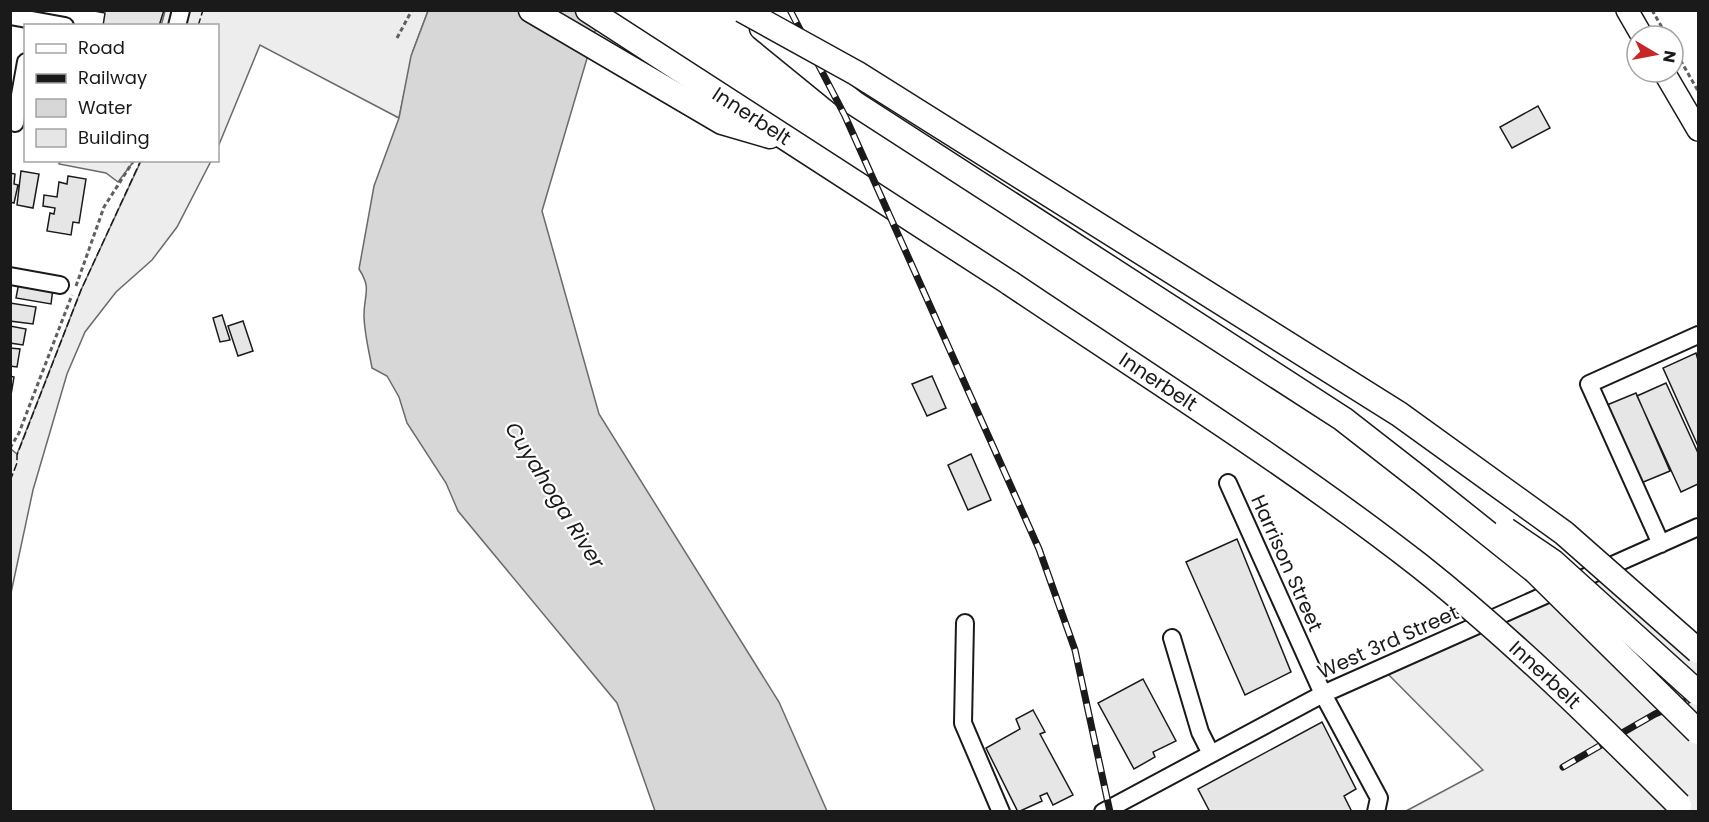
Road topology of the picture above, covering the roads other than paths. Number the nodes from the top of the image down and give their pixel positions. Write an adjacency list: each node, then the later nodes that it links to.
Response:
1 (531, 10): 13 (highway)
2 (588, 10): 13 (highway, Innerbelt)
3 (741, 10): 17 (highway, bridge); 23 (highway, bridge)
4 (1627, 10): 8 (main road)
5 (10, 16): 6 (street)
6 (33, 19): 7 (street)
7 (56, 24)
8 (1635, 24)
9 (24, 76): 11 (street)
10 (1671, 84): 12 (main road)
11 (17, 123)
12 (1698, 130)
13 (795, 144): 28 (highway, Innerbelt, bridge)
14 (10, 276): 15 (street)
15 (60, 285)
16 (1698, 335): 20 (street)
17 (1420, 479): 24 (highway, bridge); 26 (highway, bridge)
18 (1228, 483): 25 (street, Harrison Street)
19 (1698, 527): 20 (street, West 3rd Street)
20 (1661, 544): 25 (street, West 3rd Street)
21 (965, 623): 29 (street)
22 (1172, 638): 27 (street)
23 (1698, 651)
24 (1698, 693)
25 (1323, 694): 27 (street, West 3rd Street); 31 (street, Harrison Street)
26 (1698, 732)
27 (1211, 754): 30 (street, West 3rd Street)
28 (1683, 809)
29 (1001, 812)
30 (1103, 812)
31 (1376, 812)

